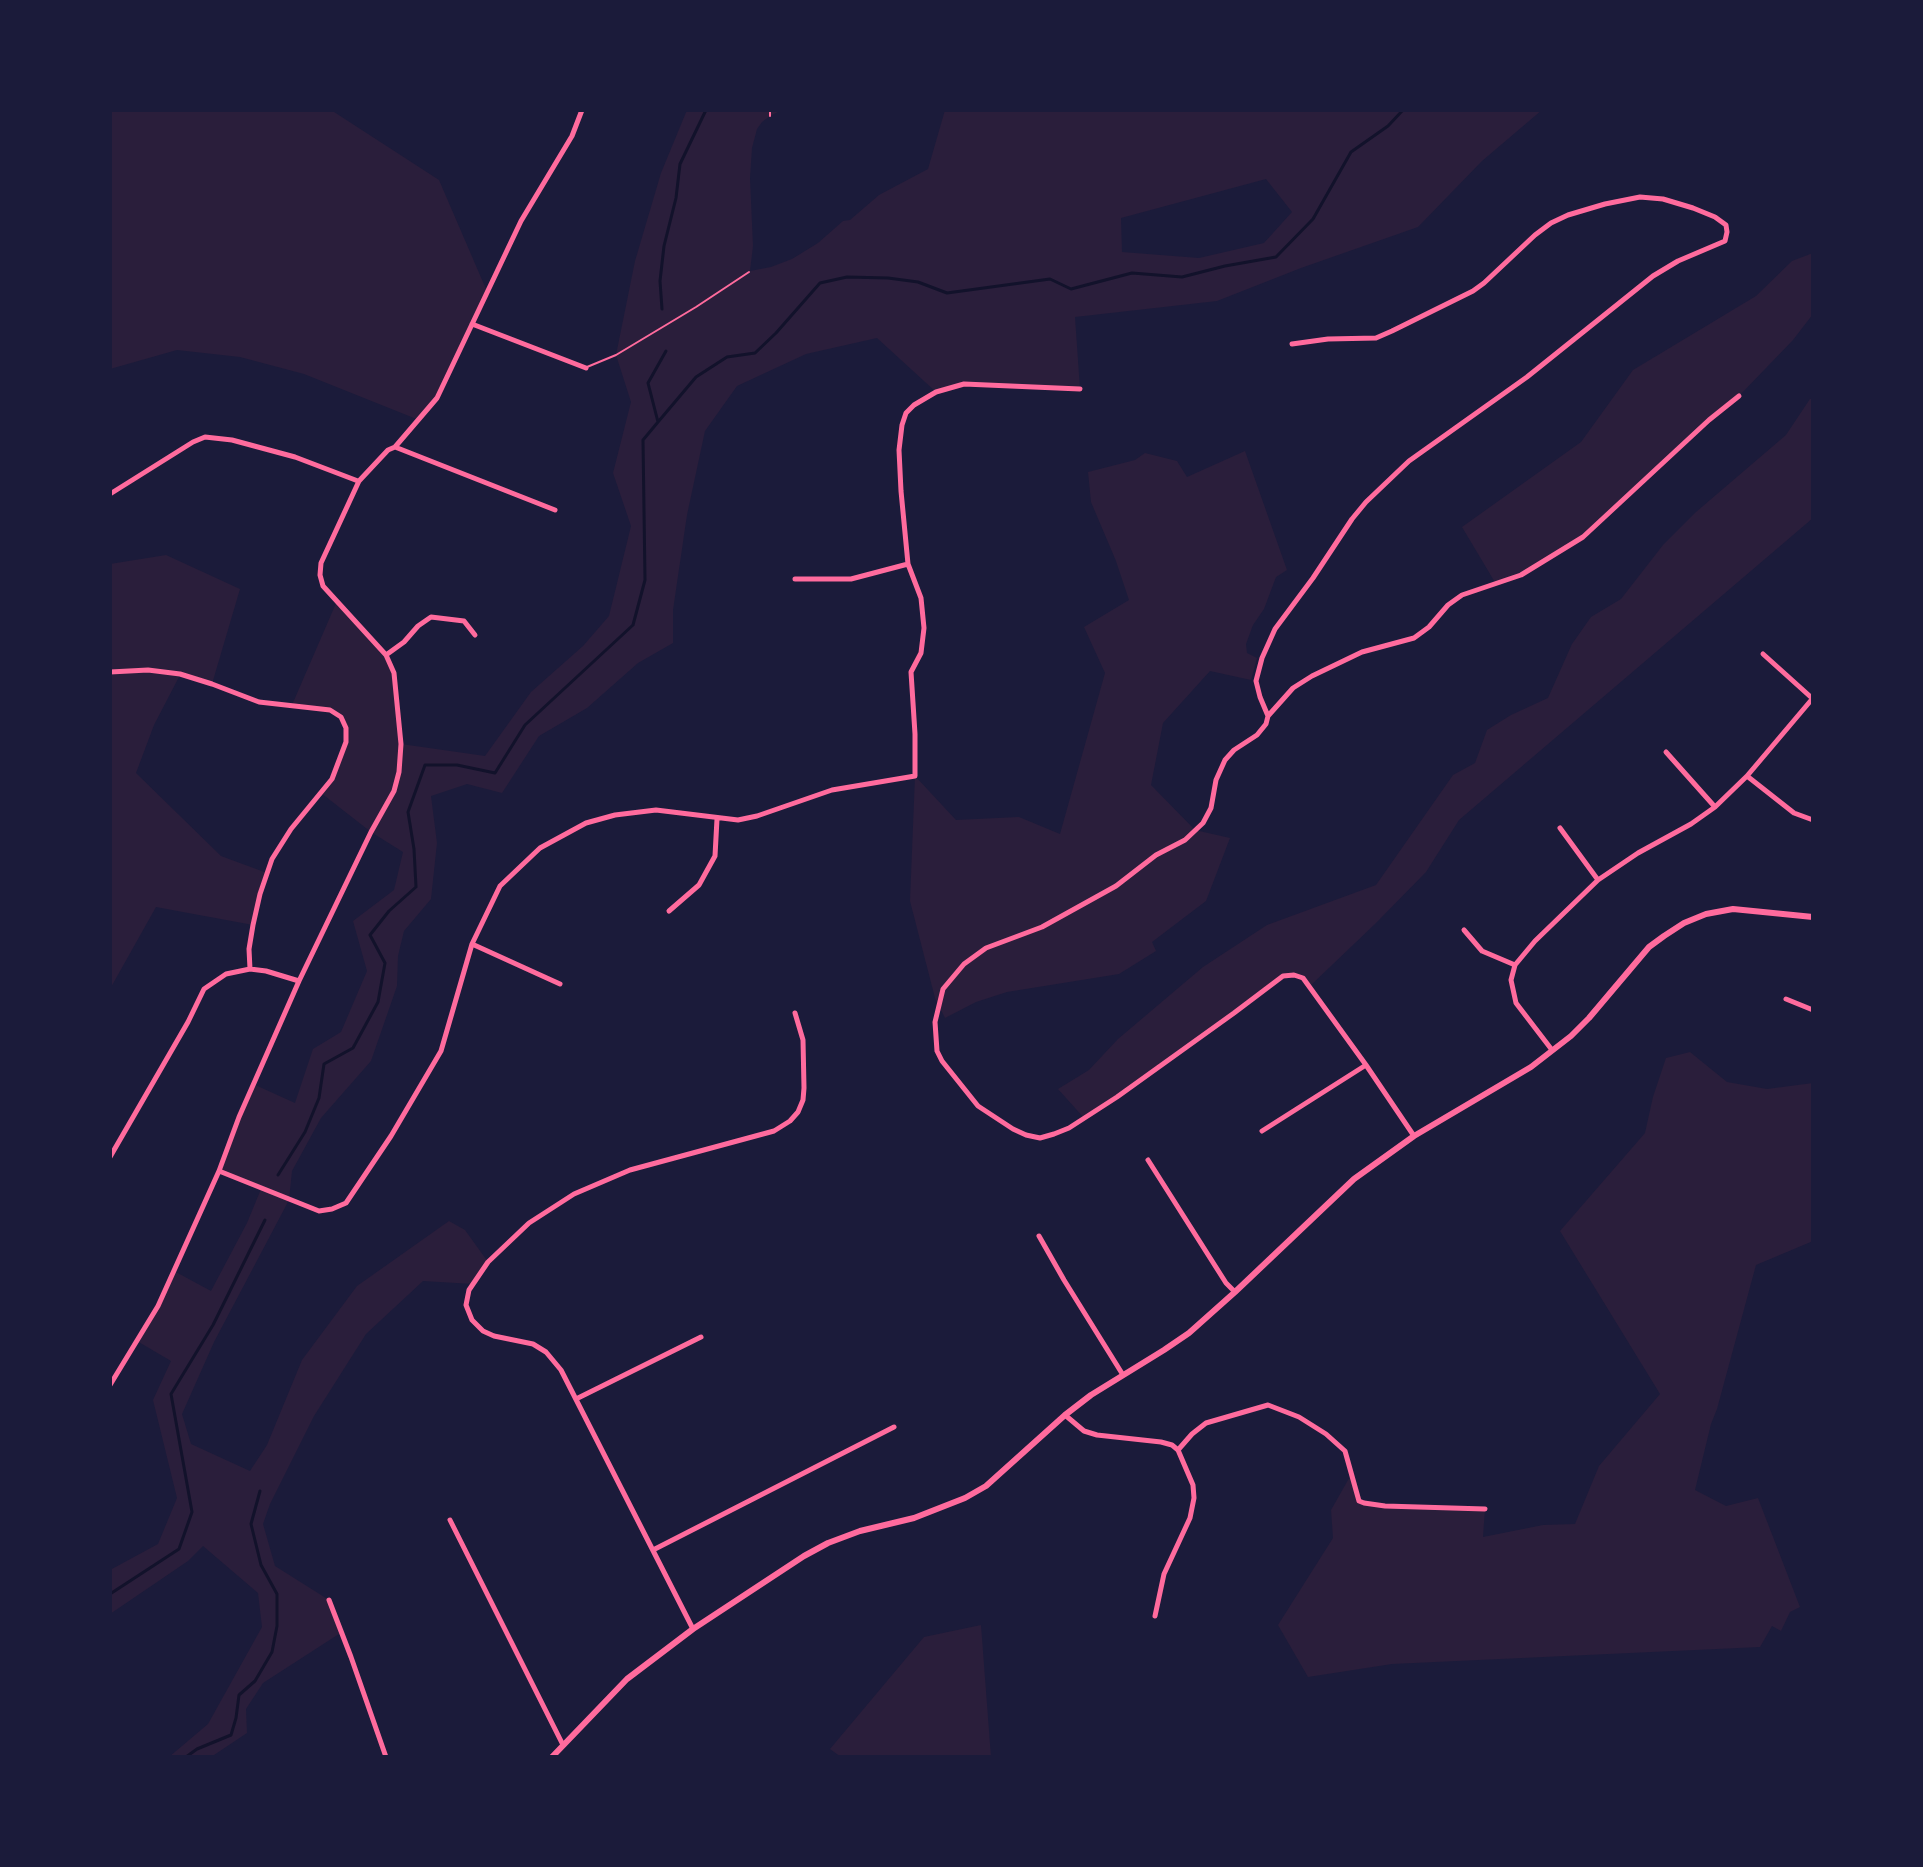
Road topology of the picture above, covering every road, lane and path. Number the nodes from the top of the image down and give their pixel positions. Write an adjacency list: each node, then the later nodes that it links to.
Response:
1 (582, 110): 5 (street)
2 (770, 110): 3 (path)
3 (770, 116)
4 (749, 272): 7 (lane)
5 (472, 324): 7 (street); 10 (street)
6 (1292, 344): 21 (street)
7 (586, 368)
8 (1080, 389): 14 (street)
9 (1739, 396): 21 (street)
10 (395, 447): 11 (street); 13 (street)
11 (359, 481): 12 (street); 18 (street)
12 (110, 494)
13 (555, 510)
14 (908, 564): 15 (street); 25 (street)
15 (795, 579)
16 (475, 635): 18 (street)
17 (1763, 654): 20 (street)
18 (386, 655): 35 (street)
19 (110, 672): 34 (street)
20 (1813, 699): 23 (street)
21 (1268, 716): 41 (street)
22 (1666, 752): 24 (street)
23 (1747, 776): 24 (street); 26 (street)
24 (1715, 807): 28 (street)
25 (717, 819): 29 (street); 32 (street)
26 (1813, 820)
27 (1560, 828): 28 (street)
28 (1598, 880): 33 (street)
29 (669, 911)
30 (1813, 917): 40 (main road)
31 (1464, 930): 33 (street)
32 (472, 944): 36 (street); 46 (street)
33 (1515, 965): 40 (street)
34 (250, 969): 35 (street); 44 (street)
35 (299, 981): 46 (street)
36 (560, 984)
37 (1786, 999): 38 (street)
38 (1813, 1010)
39 (795, 1013): 52 (street)
40 (1552, 1050): 43 (main road)
41 (1366, 1065): 42 (street); 43 (street)
42 (1262, 1131)
43 (1414, 1136): 48 (main road)
44 (110, 1157)
45 (1148, 1160): 48 (street)
46 (219, 1171): 51 (street)
47 (1039, 1236): 50 (street)
48 (1235, 1292): 50 (main road)
49 (701, 1337): 52 (street)
50 (1123, 1375): 53 (main road)
51 (110, 1385)
52 (576, 1399): 58 (street)
53 (1065, 1415): 55 (street); 61 (main road)
54 (894, 1427): 58 (street)
55 (1178, 1450): 56 (street); 60 (street)
56 (1485, 1509)
57 (450, 1520): 62 (street)
58 (653, 1550): 61 (street)
59 (329, 1600): 63 (street)
60 (1155, 1616)
61 (693, 1629): 62 (main road)
62 (563, 1745): 64 (main road)
63 (386, 1757)
64 (552, 1757)

